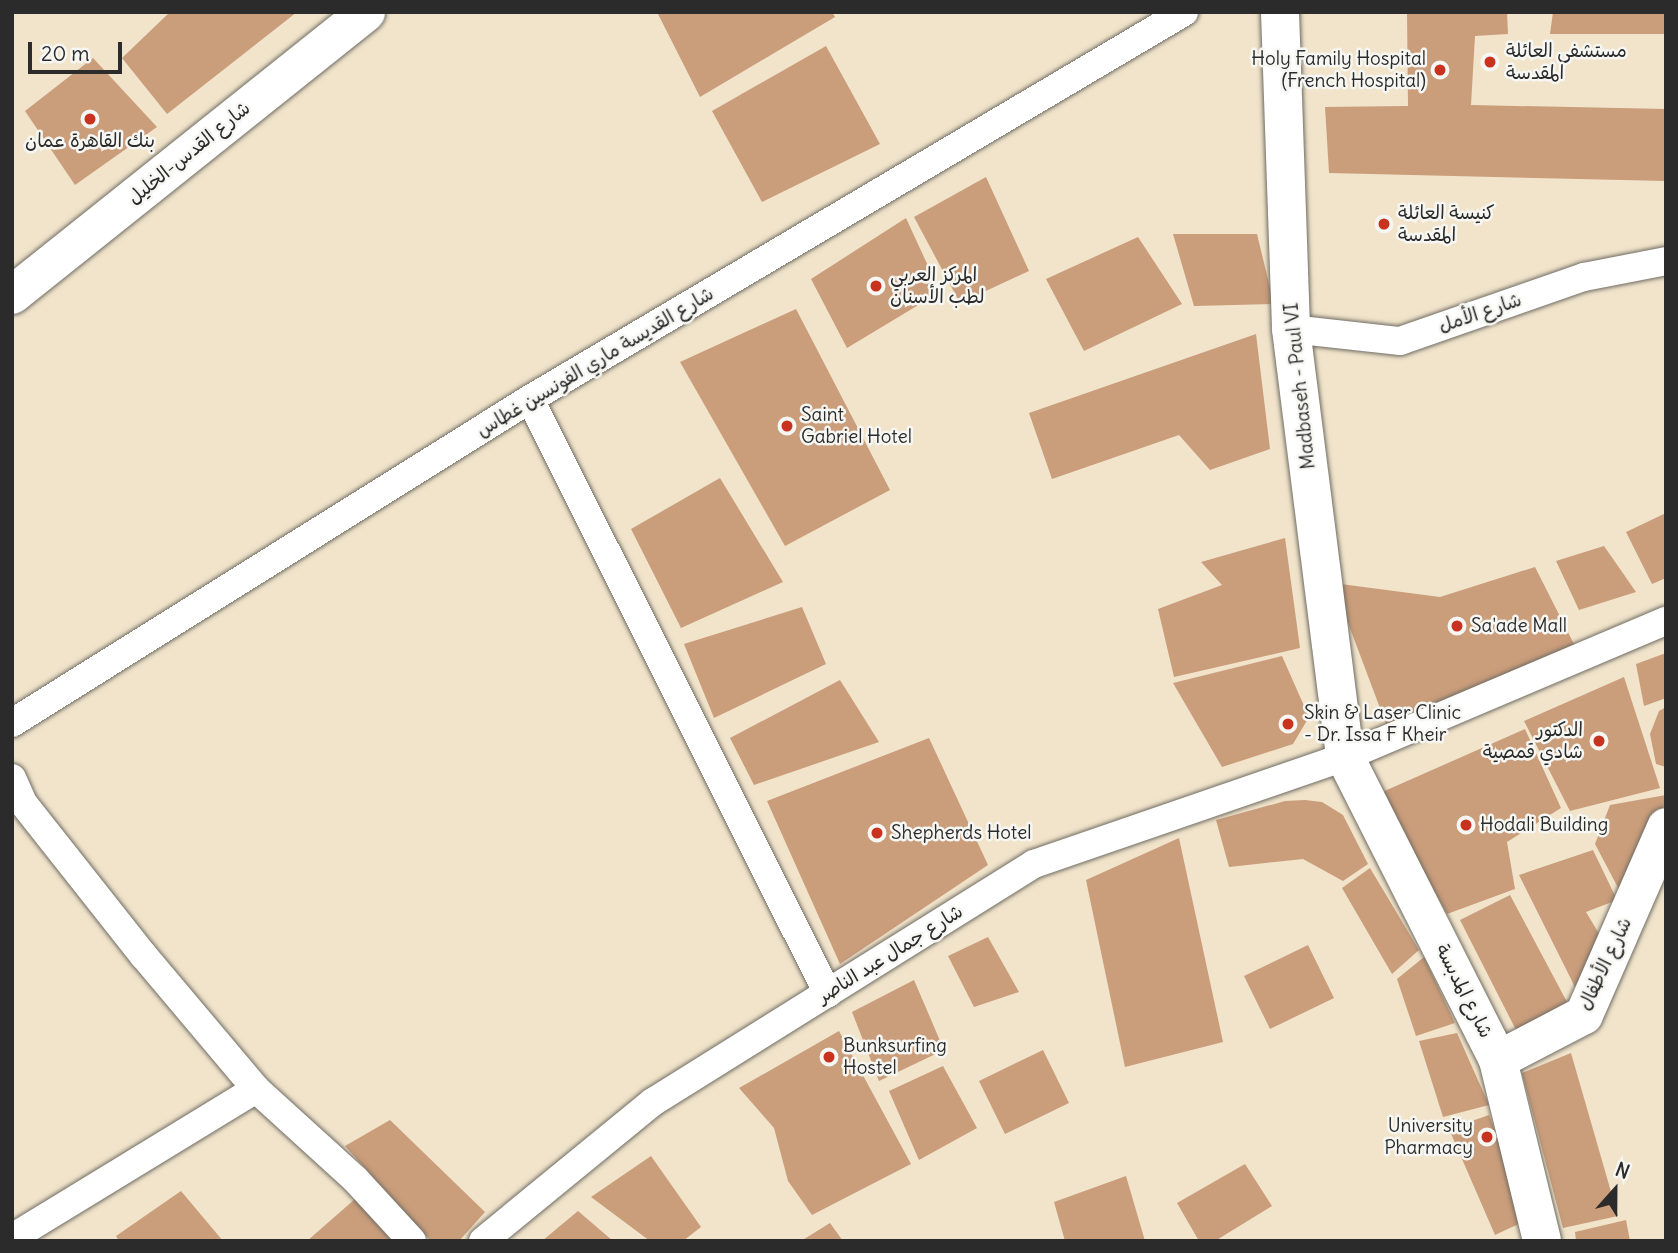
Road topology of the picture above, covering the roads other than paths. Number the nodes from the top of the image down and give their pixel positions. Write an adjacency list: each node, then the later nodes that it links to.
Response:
1 (366, 12): 5 (street, شارع القدس-الخليل)
2 (1184, 12): 7 (street, شارع القديسة ماري الفونسين غطاس)
3 (1280, 12): 6 (street, Madbaseh - Paul VI)
4 (1666, 261): 6 (street, شارع الأمل)
5 (12, 295)
6 (1291, 329): 10 (street, Madbaseh - Paul VI)
7 (530, 399): 9 (street, شارع القديسة ماري الفونسين غطاس); 13 (street)
8 (1666, 621): 10 (street, شارع جمال عبد الناصر)
9 (12, 723)
10 (1345, 757): 13 (street, شارع جمال عبد الناصر); 14 (street, شارع المدبسة)
11 (16, 798): 15 (street)
12 (1666, 827): 14 (street, شارع الأطفال)
13 (828, 994): 18 (street, شارع جمال عبد الناصر)
14 (1499, 1060): 19 (street, شارع المدبسة)
15 (256, 1089): 16 (street); 17 (street)
16 (12, 1238)
17 (412, 1241)
18 (483, 1241)
19 (1542, 1241)

